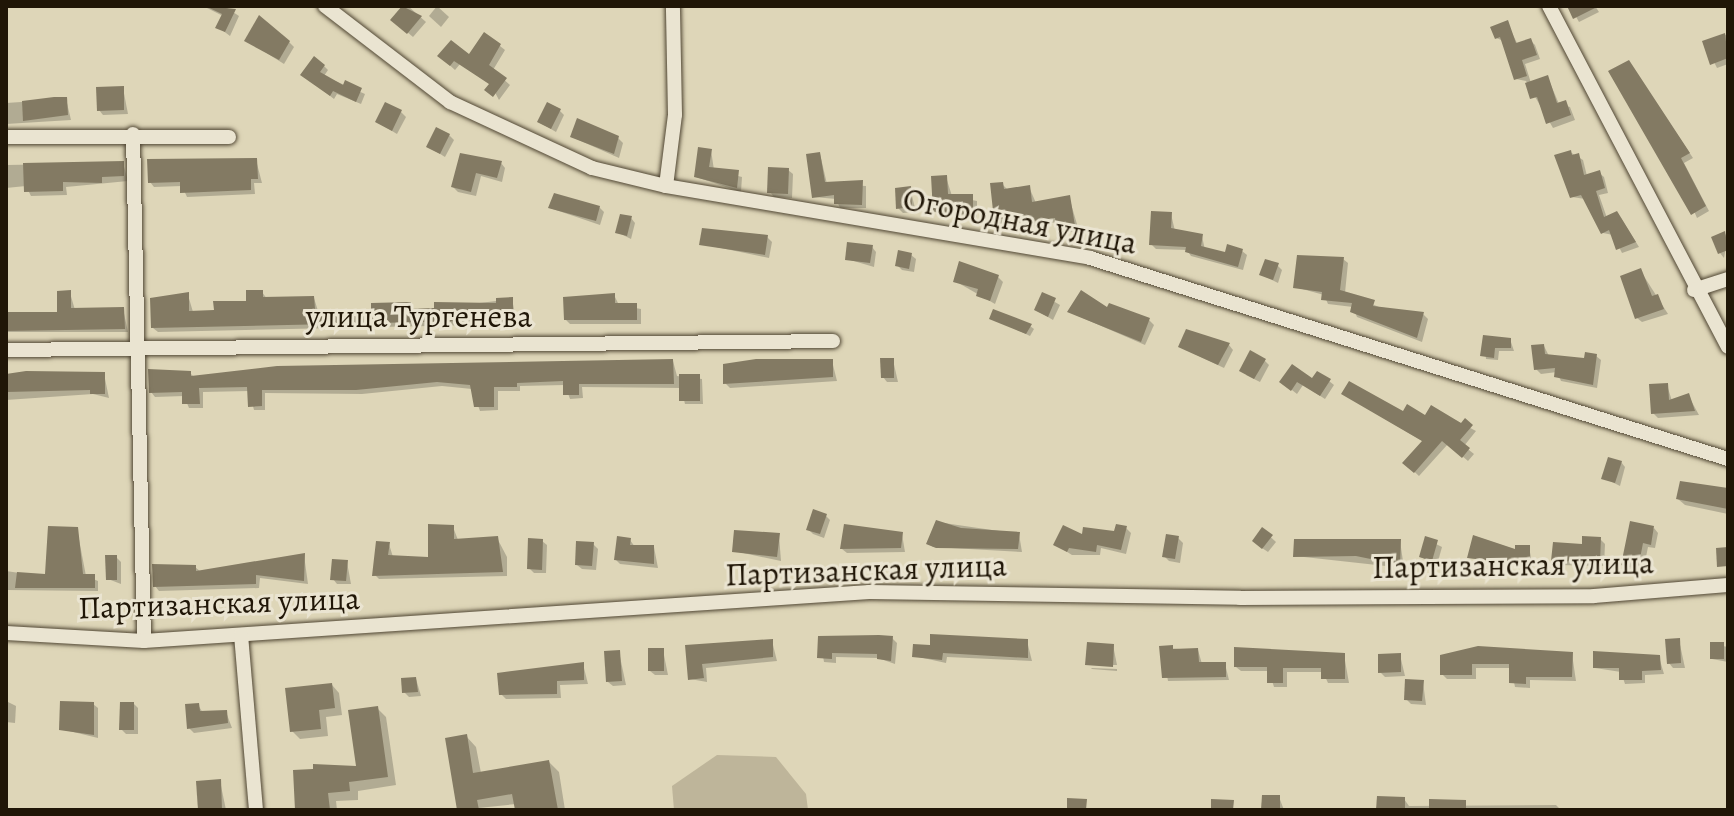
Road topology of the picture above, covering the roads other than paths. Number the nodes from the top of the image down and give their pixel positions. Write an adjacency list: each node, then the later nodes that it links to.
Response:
1 (325, 6): 7 (street, Огородная улица)
2 (673, 6): 7 (street)
3 (1549, 6): 9 (street)
4 (133, 134): 5 (street); 6 (street); 11 (street)
5 (6, 137)
6 (229, 137)
7 (666, 186): 14 (street, Огородная улица)
8 (1728, 279): 9 (street)
9 (1694, 290): 12 (street)
10 (833, 341): 11 (street, улица Тургенева)
11 (138, 346): 13 (street, улица Тургенева); 18 (street)
12 (1728, 347)
13 (6, 350)
14 (1728, 459)
15 (1728, 585): 17 (street, Партизанская улица)
16 (6, 633): 18 (street, Партизанская улица)
17 (241, 635): 18 (street, Партизанская улица); 19 (street)
18 (144, 641)
19 (256, 810)

